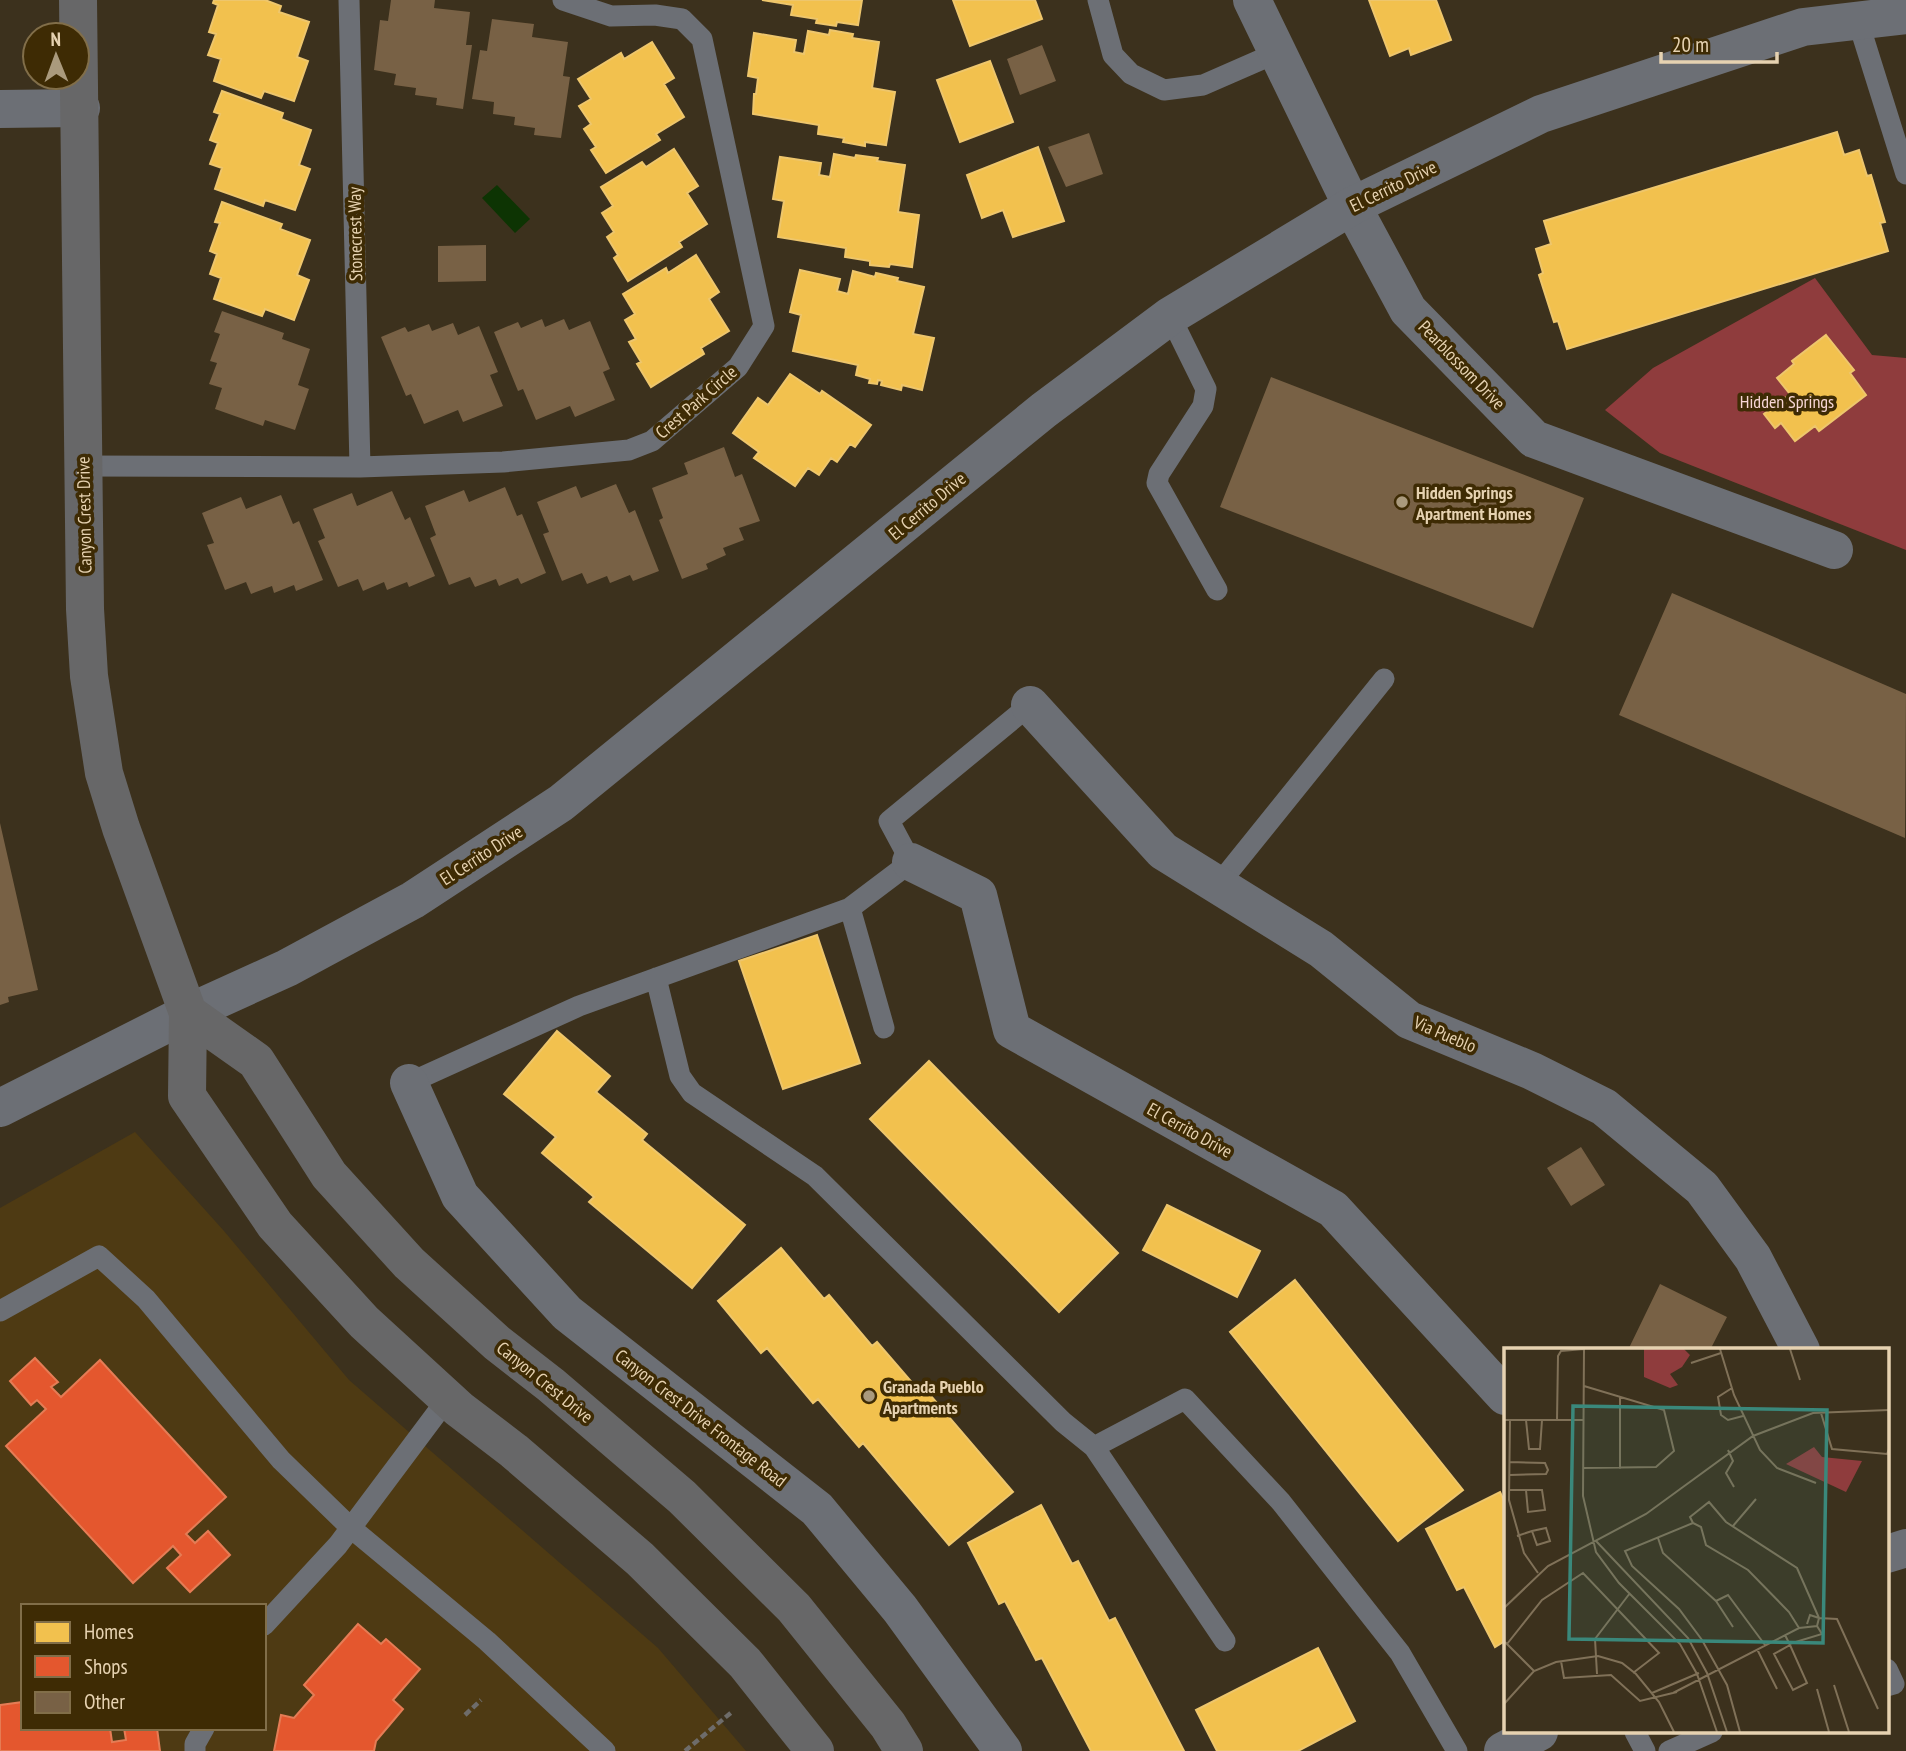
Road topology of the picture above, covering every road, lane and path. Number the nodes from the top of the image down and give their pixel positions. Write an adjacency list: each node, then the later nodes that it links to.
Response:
1 (78, 0): 9 (main road, Canyon Crest Drive)
2 (349, 0): 15 (lane, Stonecrest Way)
3 (563, 0): 15 (lane, Crest Park Circle)
4 (1098, 0): 8 (lane)
5 (1252, 0): 8 (street, Pearblossom Drive)
6 (1906, 15): 7 (street, El Cerrito Drive)
7 (1858, 20): 11 (lane); 12 (street, El Cerrito Drive)
8 (1276, 53): 12 (street, Pearblossom Drive)
9 (81, 108): 10 (street); 14 (main road, Canyon Crest Drive)
10 (0, 109)
11 (1906, 174)
12 (1352, 206): 13 (street, El Cerrito Drive); 16 (street, Pearblossom Drive)
13 (1170, 316): 17 (lane); 24 (street, El Cerrito Drive)
14 (83, 466): 15 (lane, Crest Park Circle); 24 (main road, Canyon Crest Drive)
15 (360, 467)
16 (1834, 550)
17 (1217, 590)
18 (1384, 678): 21 (lane)
19 (1030, 705): 20 (lane); 21 (street, Via Pueblo)
20 (911, 862): 22 (lane); 30 (street, El Cerrito Drive)
21 (1218, 885): 29 (street, Via Pueblo)
22 (850, 908): 23 (lane); 25 (lane)
23 (656, 978): 26 (lane); 32 (lane)
24 (188, 1013): 27 (street, El Cerrito Drive); 31 (main road, Canyon Crest Drive); 51 (main road, Canyon Crest Drive)
25 (884, 1028)
26 (408, 1083): 52 (street, Canyon Crest Drive Frontage Road)
27 (0, 1108)
28 (0, 1311): 33 (lane)
29 (1800, 1348)
30 (1504, 1395)
31 (448, 1398): 33 (lane); 39 (main road, Canyon Crest Drive)
32 (1094, 1447): 37 (lane); 53 (lane)
33 (351, 1528): 36 (lane); 48 (lane)
34 (1906, 1548): 35 (street)
35 (1888, 1554)
36 (266, 1623)
37 (1224, 1641)
38 (1888, 1671): 40 (lane)
39 (763, 1686): 49 (path); 50 (main road, Canyon Crest Drive)
40 (1888, 1686)
41 (481, 1700): 42 (path)
42 (466, 1715)
43 (203, 1730): 47 (lane)
44 (1535, 1734): 54 (street)
45 (1636, 1734): 55 (lane)
46 (1707, 1734): 56 (lane)
47 (195, 1751)
48 (605, 1751)
49 (685, 1751)
50 (815, 1751)
51 (904, 1751)
52 (1003, 1751)
53 (1457, 1751)
54 (1503, 1751)
55 (1645, 1751)
56 (1669, 1751)

